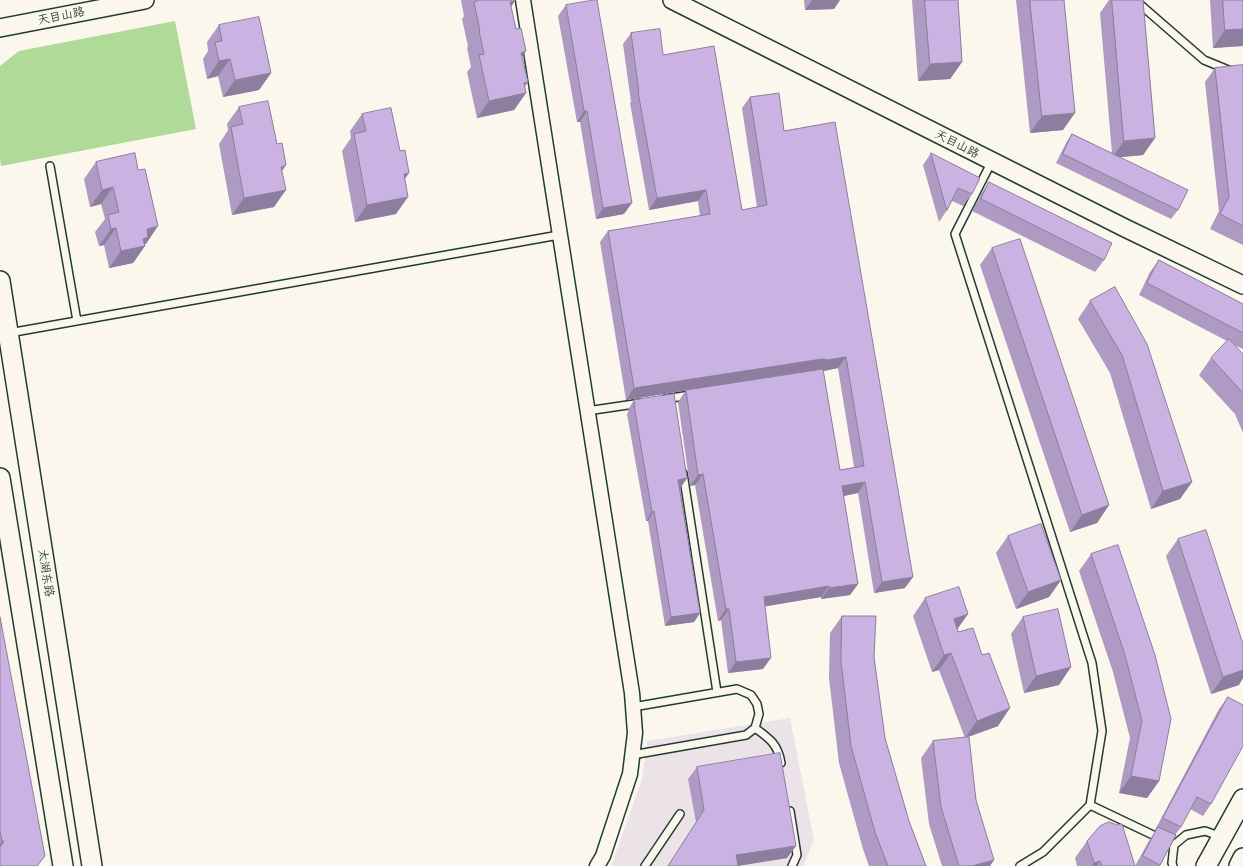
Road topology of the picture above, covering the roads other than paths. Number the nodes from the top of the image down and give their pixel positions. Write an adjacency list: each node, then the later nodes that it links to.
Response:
1 (145, 0): 5 (street, 天目山路)
2 (523, 0): 9 (street)
3 (672, 0): 7 (street, 天目山路)
4 (1135, 0): 6 (lane)
5 (0, 28)
6 (1243, 76)
7 (992, 161): 11 (street, 天目山路); 25 (lane)
8 (50, 166): 12 (lane)
9 (559, 235): 12 (lane); 15 (street)
10 (0, 280): 13 (main road, 太湖东路)
11 (1243, 285)
12 (77, 321): 13 (lane)
13 (8, 333): 31 (main road, 太湖东路)
14 (694, 394): 15 (lane)
15 (587, 411): 19 (street)
16 (682, 468): 18 (lane)
17 (0, 478): 30 (main road)
18 (717, 692): 19 (lane); 20 (lane)
19 (632, 707): 21 (street)
20 (755, 728): 21 (lane); 22 (lane)
21 (632, 754): 32 (street)
22 (783, 773)
23 (1243, 799): 27 (main road)
24 (788, 803): 34 (lane)
25 (1090, 805): 28 (lane); 35 (lane)
26 (680, 814): 33 (lane)
27 (1222, 837): 28 (lane); 37 (main road)
28 (1174, 845): 36 (lane)
29 (1243, 858): 38 (main road)
30 (62, 866)
31 (92, 866)
32 (597, 866)
33 (645, 866)
34 (792, 866)
35 (1020, 866)
36 (1173, 866)
37 (1206, 866)
38 (1239, 866)

